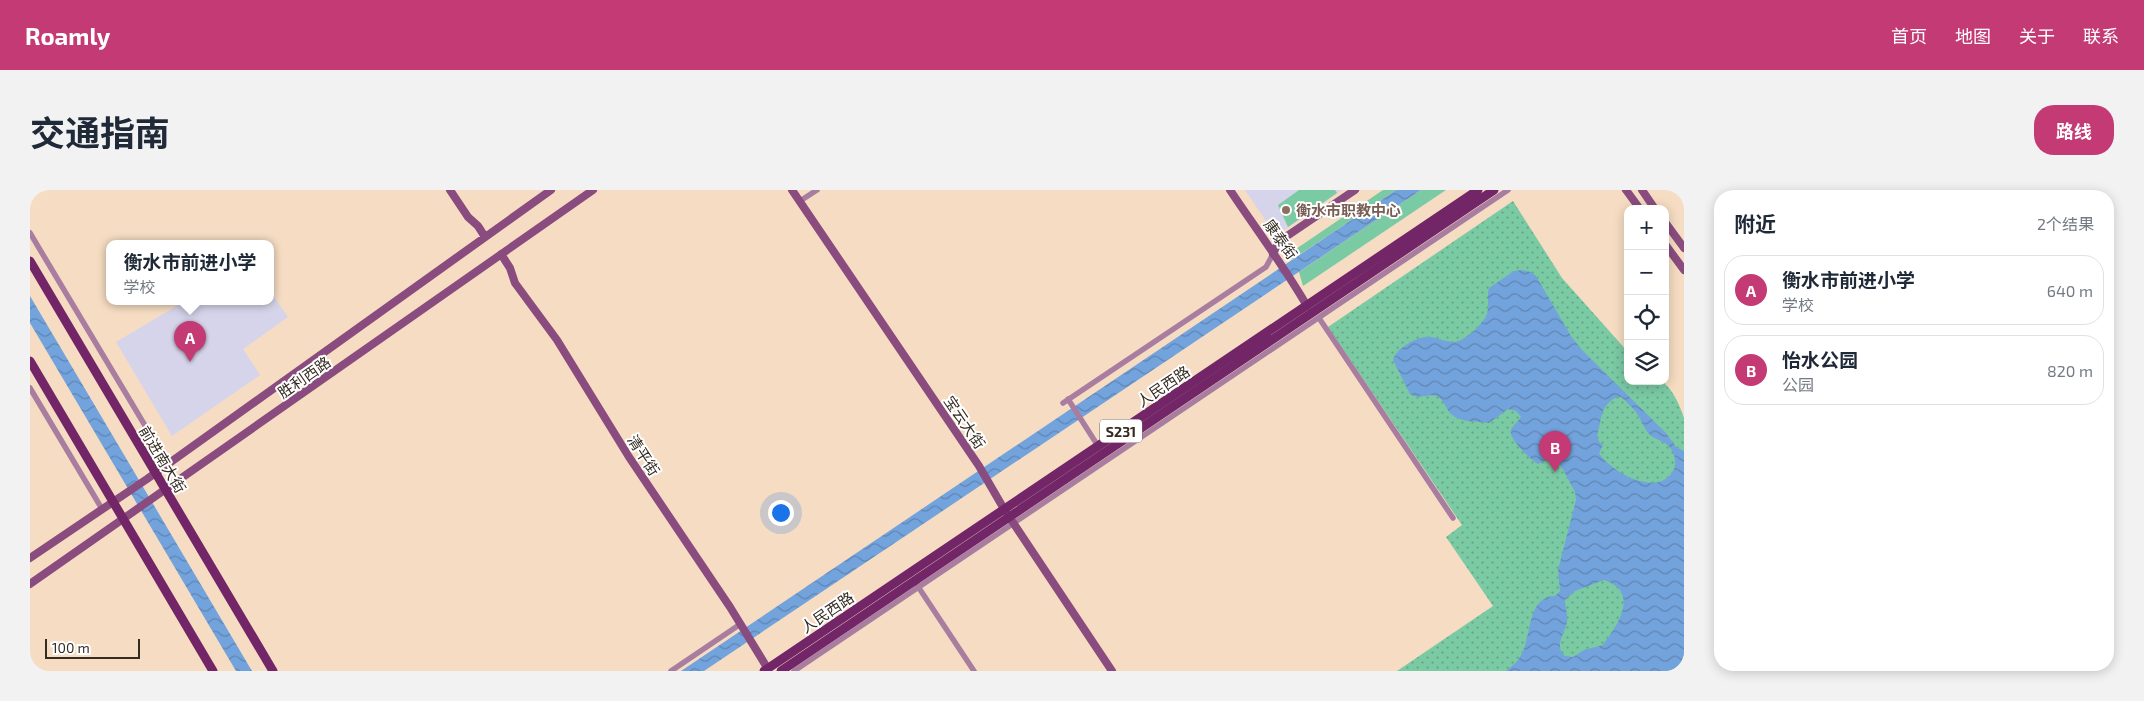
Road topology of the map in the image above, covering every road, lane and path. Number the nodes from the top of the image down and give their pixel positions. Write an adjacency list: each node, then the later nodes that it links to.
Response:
1 (450, 190): 18 (street)
2 (551, 190): 18 (street, 胜利西路)
3 (593, 190): 21 (street, 胜利西路)
4 (792, 190): 13 (street, 宝云大街)
5 (817, 190): 13 (street)
6 (1230, 190): 22 (street, 康泰街)
7 (1355, 190): 22 (street)
8 (1478, 190): 25 (main road, 人民西路 / S231)
9 (1494, 190): 35 (main road, 人民西路 / S231)
10 (1508, 190): 26 (street)
11 (1626, 190): 14 (street)
12 (1642, 190): 15 (street)
13 (800, 201): 35 (street, 宝云大街)
14 (1637, 205)
15 (1653, 205)
16 (1669, 227): 19 (street)
17 (30, 233): 30 (street)
18 (485, 237): 30 (street, 胜利西路)
19 (1684, 248)
20 (1669, 249): 24 (street)
21 (501, 254): 32 (street, 胜利西路); 41 (street, 清平街)
22 (1273, 254): 25 (street, 康泰街); 29 (street)
23 (30, 261): 31 (main road, 前进南大街)
24 (1684, 270)
25 (1307, 306): 29 (main road, 人民西路 / S231)
26 (1319, 318): 35 (street); 36 (street)
27 (30, 361): 33 (main road)
28 (30, 388): 34 (street)
29 (1098, 446): 35 (main road, 人民西路 / S231)
30 (168, 464): 31 (street, 胜利西路)
31 (156, 473): 32 (main road, 前进南大街); 33 (street, 胜利西路)
32 (162, 493): 37 (street, 胜利西路); 44 (main road, 前进南大街)
33 (113, 502): 34 (street, 胜利西路); 37 (main road)
34 (102, 509): 38 (street, 胜利西路)
35 (1009, 516): 40 (main road, 人民西路 / S231); 42 (main road, 人民西路 / S231); 49 (street, 宝云大街)
36 (1453, 518)
37 (124, 520): 39 (street, 胜利西路); 43 (main road)
38 (30, 558)
39 (30, 584)
40 (916, 584): 46 (main road, 人民西路 / S231); 47 (street); 48 (street)
41 (741, 626): 42 (street, 清平街); 45 (street)
42 (766, 670)
43 (213, 671)
44 (272, 671)
45 (671, 671)
46 (781, 671)
47 (794, 671)
48 (974, 671)
49 (1112, 671)

